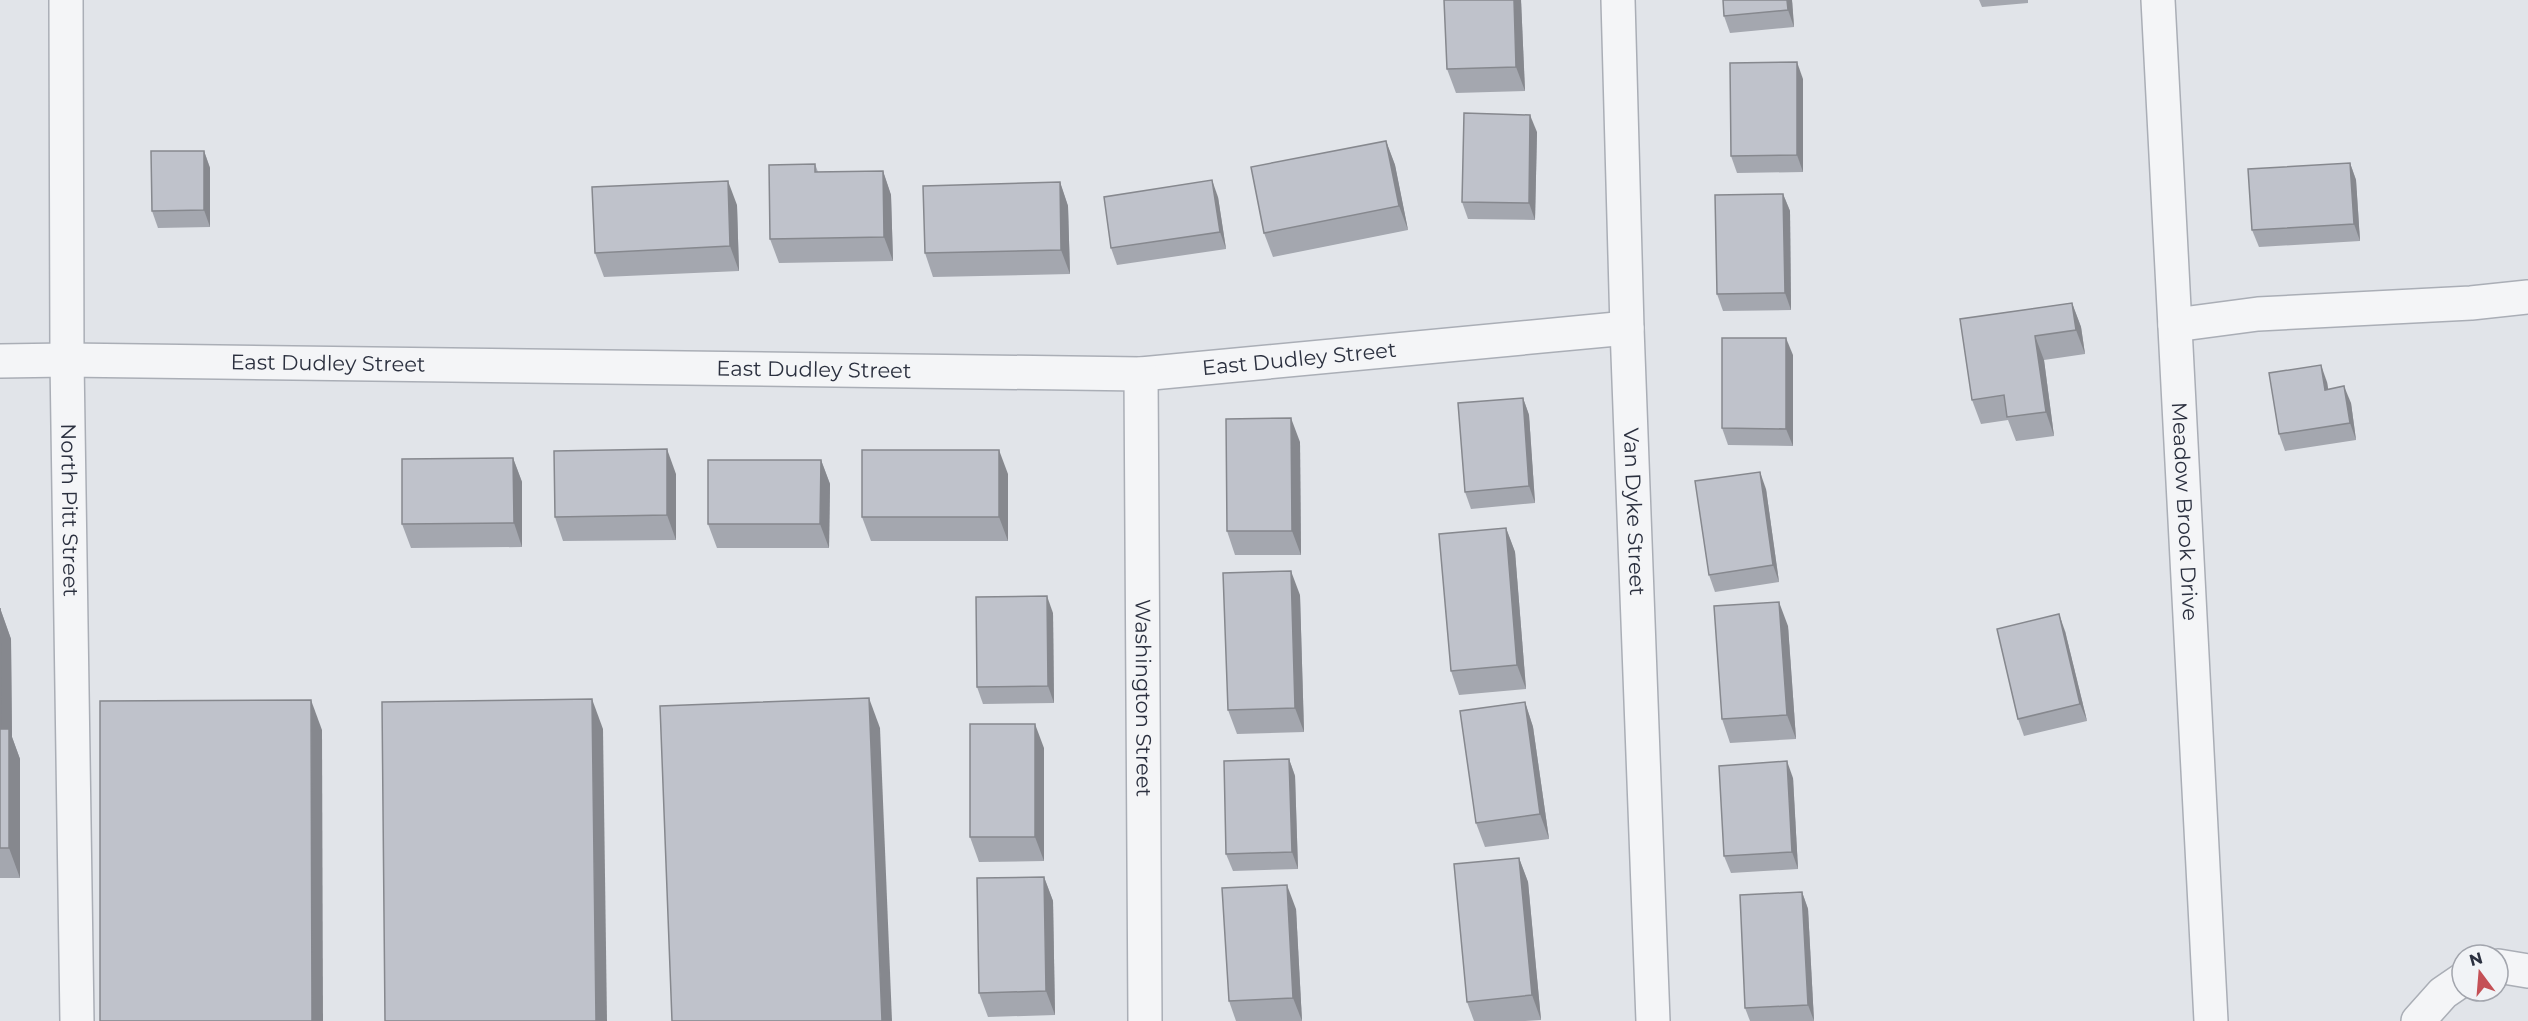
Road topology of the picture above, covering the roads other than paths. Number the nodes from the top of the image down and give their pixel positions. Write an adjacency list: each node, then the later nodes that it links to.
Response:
1 (66, 0): 7 (street, North Pitt Street)
2 (1618, 0): 6 (street, Van Dyke Street)
3 (2158, 0): 5 (street, Meadow Brook Drive)
4 (2528, 297): 5 (street)
5 (2175, 325): 16 (street, Meadow Brook Drive)
6 (1627, 328): 9 (street, East Dudley Street); 15 (street, Van Dyke Street)
7 (67, 360): 8 (street, East Dudley Street); 9 (street, East Dudley Street); 13 (street, North Pitt Street)
8 (0, 361)
9 (1141, 374): 14 (street, Washington Street)
10 (2510, 968): 11 (street)
11 (2528, 971)
12 (2450, 988): 17 (street)
13 (77, 1021)
14 (1145, 1021)
15 (1653, 1021)
16 (2211, 1021)
17 (2418, 1021)

